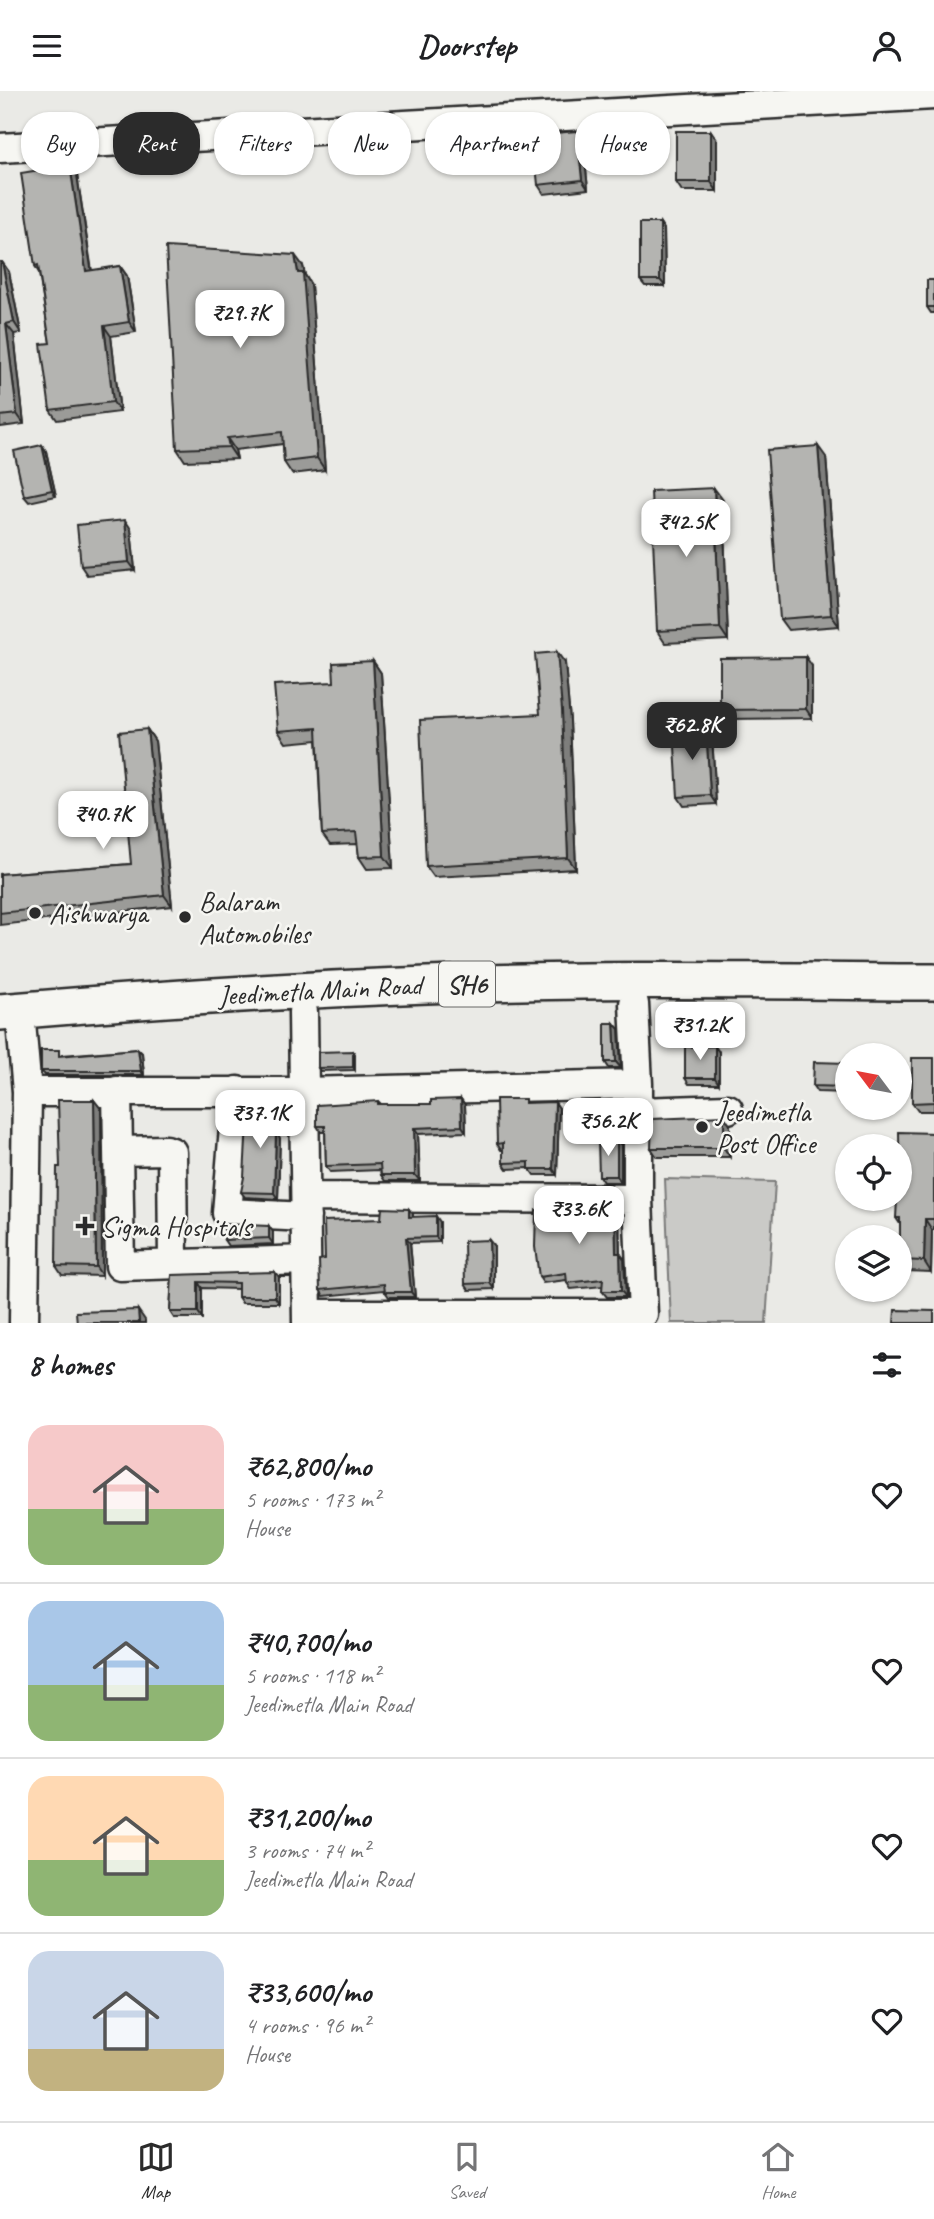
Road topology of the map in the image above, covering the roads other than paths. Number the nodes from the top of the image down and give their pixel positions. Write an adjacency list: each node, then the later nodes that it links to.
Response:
1 (934, 95): 2 (street)
2 (0, 148)
3 (934, 982): 7 (main road, Jeedimetla Main Road / SH6)
4 (934, 1002): 5 (main road, Jeedimetla Main Road / SH6)
5 (634, 1004): 6 (main road, Jeedimetla Main Road / SH6); 8 (street)
6 (303, 1012): 7 (main road, Jeedimetla Main Road / SH6); 12 (street)
7 (11, 1021): 11 (street)
8 (638, 1084): 12 (street); 14 (street)
9 (117, 1091): 10 (street); 11 (street); 15 (street)
10 (237, 1091): 12 (street); 17 (street)
11 (27, 1092): 21 (street)
12 (304, 1092): 17 (street)
13 (728, 1109): 14 (street)
14 (639, 1112): 16 (street)
15 (118, 1151): 19 (street); 19 (street)
16 (638, 1199): 17 (street); 20 (street)
17 (306, 1207): 18 (street)
18 (306, 1260): 19 (street); 20 (street)
19 (173, 1263)
20 (307, 1319)
21 (24, 1323)

